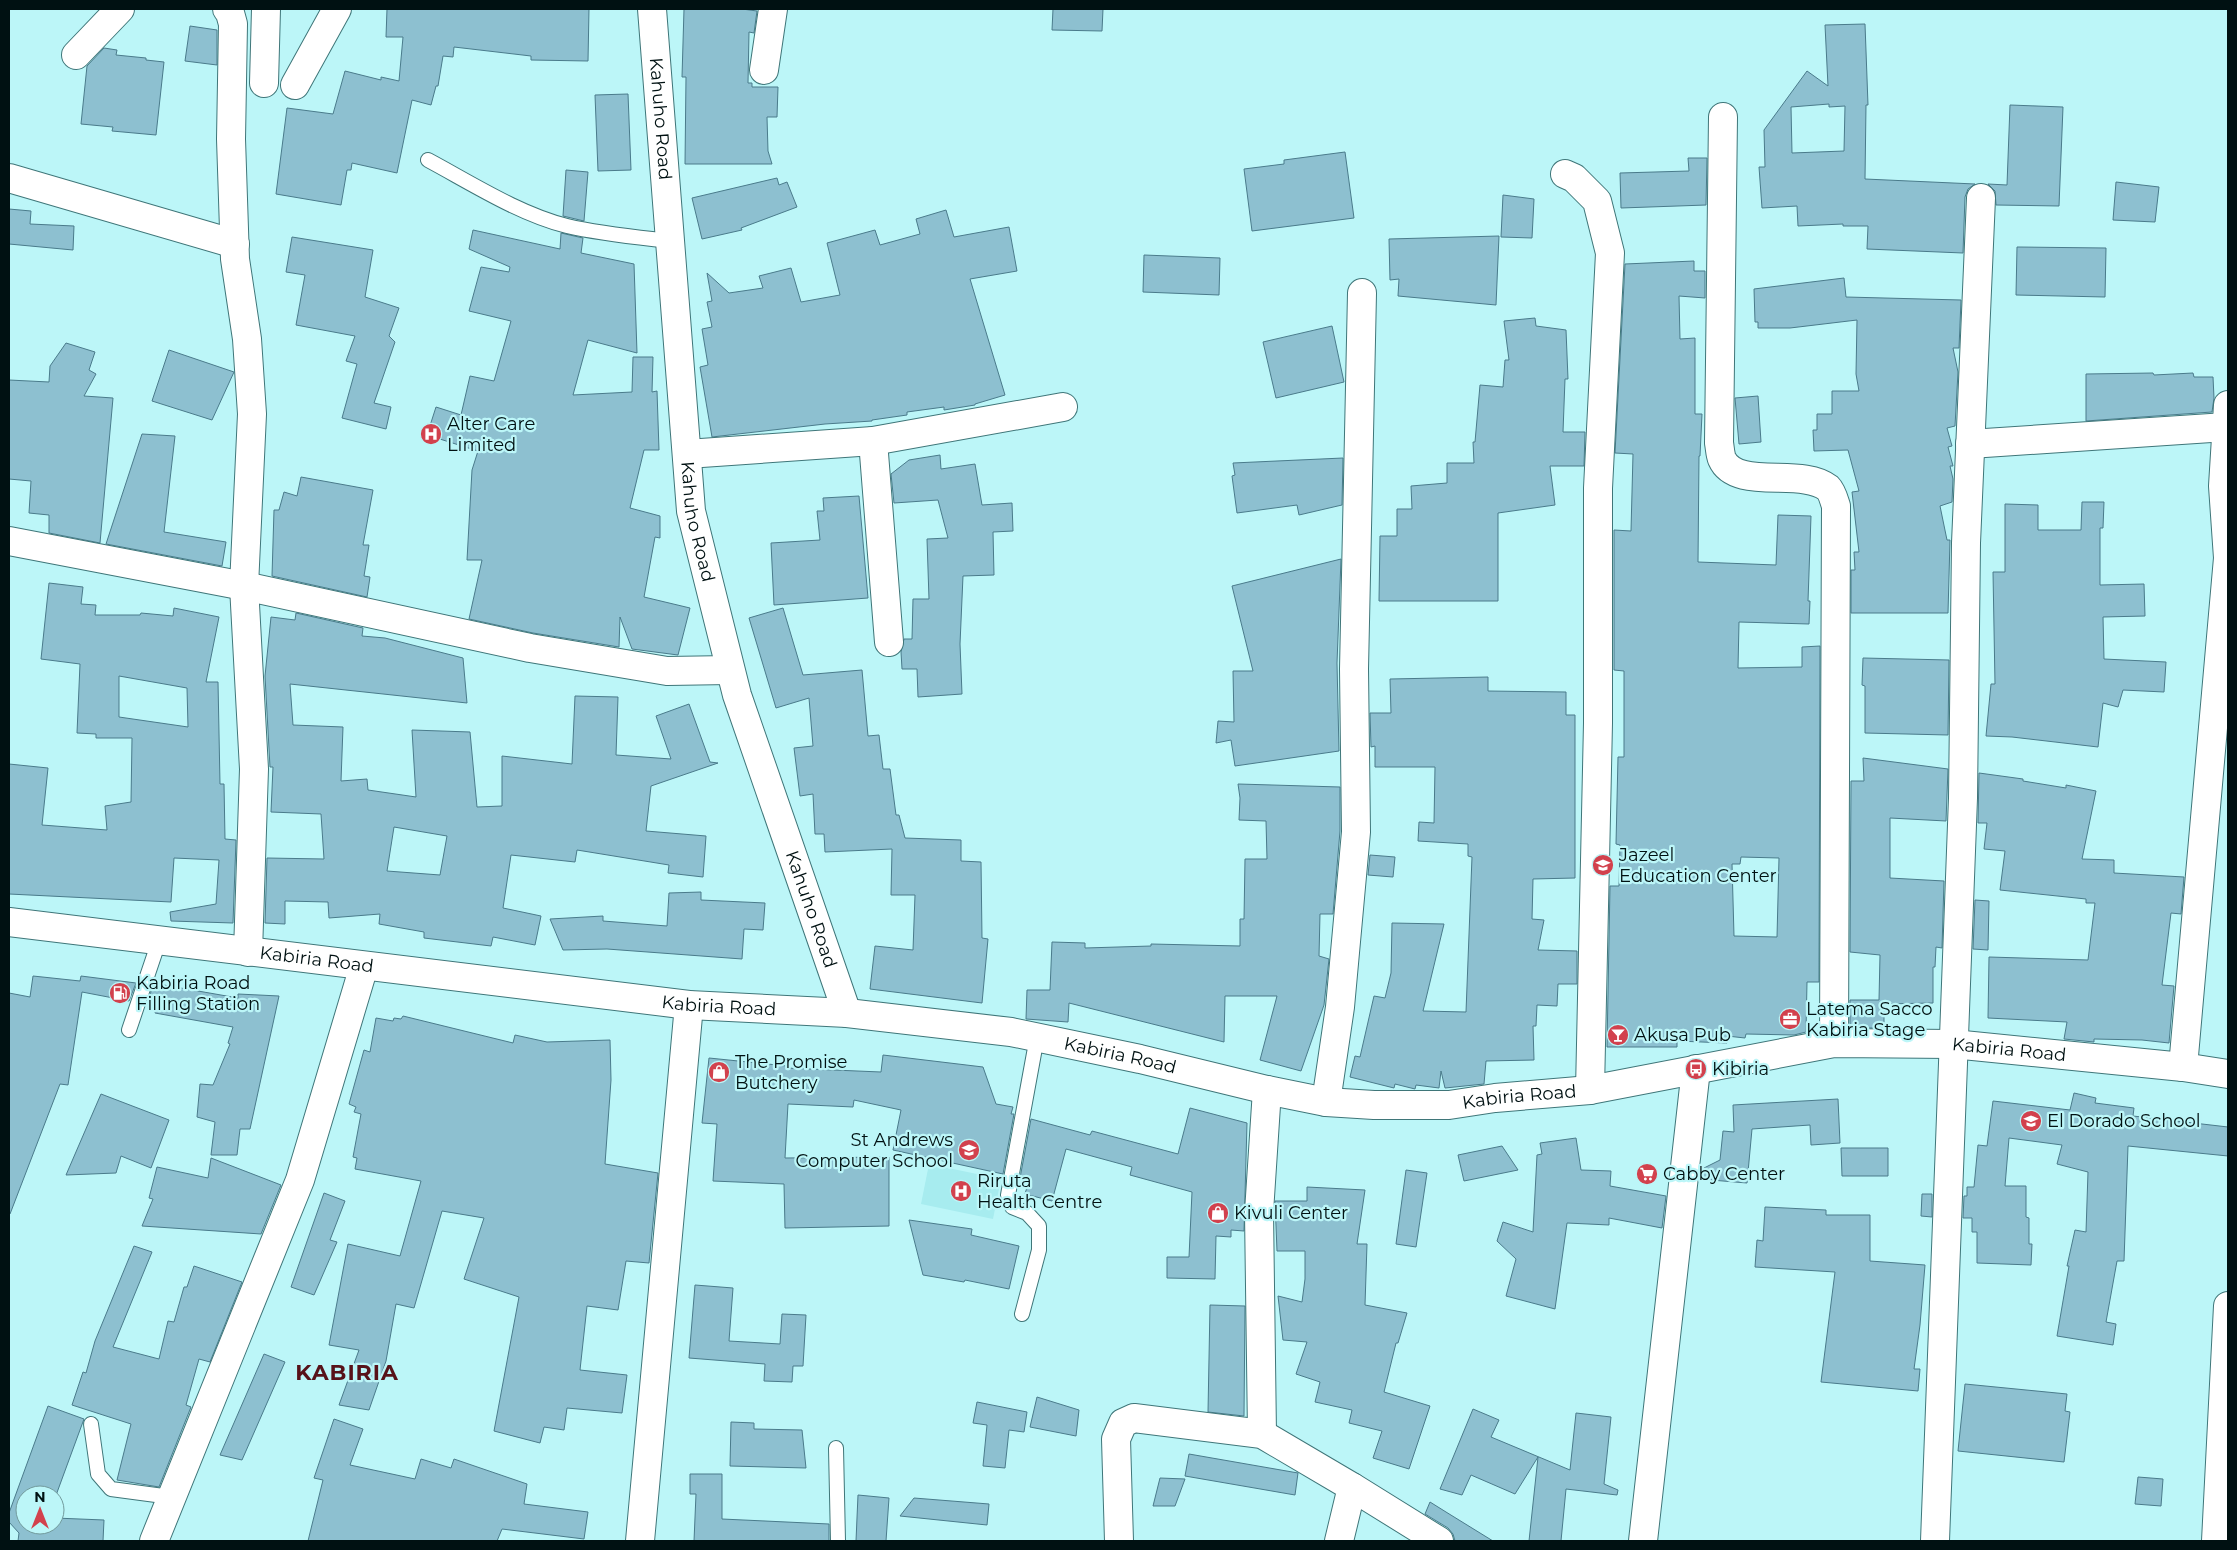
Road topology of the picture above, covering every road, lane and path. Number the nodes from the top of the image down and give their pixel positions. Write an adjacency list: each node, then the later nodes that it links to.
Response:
1 (120, 9): 7 (street)
2 (227, 9): 17 (street)
3 (266, 9): 9 (street)
4 (337, 9): 10 (street)
5 (652, 9): 16 (street, Kahuho Road)
6 (773, 9): 8 (street)
7 (76, 55)
8 (764, 70)
9 (264, 82)
10 (295, 86)
11 (1723, 116): 36 (street)
12 (428, 160): 16 (lane)
13 (1565, 174): 42 (street)
14 (9, 178): 17 (street)
15 (1981, 198): 22 (street)
16 (670, 241): 23 (street, Kahuho Road)
17 (235, 244): 25 (street)
18 (1362, 293): 43 (street)
19 (1063, 407): 21 (street)
20 (2227, 416): 22 (street); 38 (street)
21 (873, 441): 23 (street); 26 (street)
22 (1970, 444): 37 (street)
23 (686, 454): 27 (street, Kahuho Road)
24 (9, 541): 25 (street)
25 (244, 586): 27 (street); 30 (street)
26 (889, 642)
27 (730, 670): 33 (street, Kahuho Road)
28 (9, 922): 29 (street, Kabiria Road)
29 (159, 941): 30 (street, Kabiria Road); 34 (lane)
30 (248, 952): 31 (street, Kabiria Road)
31 (364, 966): 32 (street, Kabiria Road); 50 (street)
32 (689, 1005): 33 (street, Kabiria Road); 52 (street)
33 (847, 1013): 35 (street, Kabiria Road)
34 (129, 1030)
35 (1037, 1037): 41 (street, Kabiria Road); 45 (lane)
36 (1834, 1043): 37 (street, Kabiria Road); 39 (street, Kabiria Road)
37 (1953, 1044): 38 (street, Kabiria Road); 58 (street)
38 (2183, 1067): 40 (street, Kabiria Road)
39 (1696, 1069): 42 (street, Kabiria Road); 57 (street)
40 (2228, 1074)
41 (1268, 1090): 43 (street, Kabiria Road); 47 (street)
42 (1590, 1090): 43 (street, Kabiria Road)
43 (1326, 1102)
44 (2228, 1306): 59 (street)
45 (1022, 1314)
46 (91, 1424): 50 (lane)
47 (1262, 1434): 49 (street); 54 (street)
48 (836, 1448): 53 (lane)
49 (1352, 1487): 55 (street); 56 (street)
50 (171, 1497): 51 (street)
51 (154, 1541)
52 (640, 1541)
53 (838, 1541)
54 (1119, 1541)
55 (1339, 1541)
56 (1439, 1541)
57 (1643, 1541)
58 (1935, 1541)
59 (2216, 1541)

